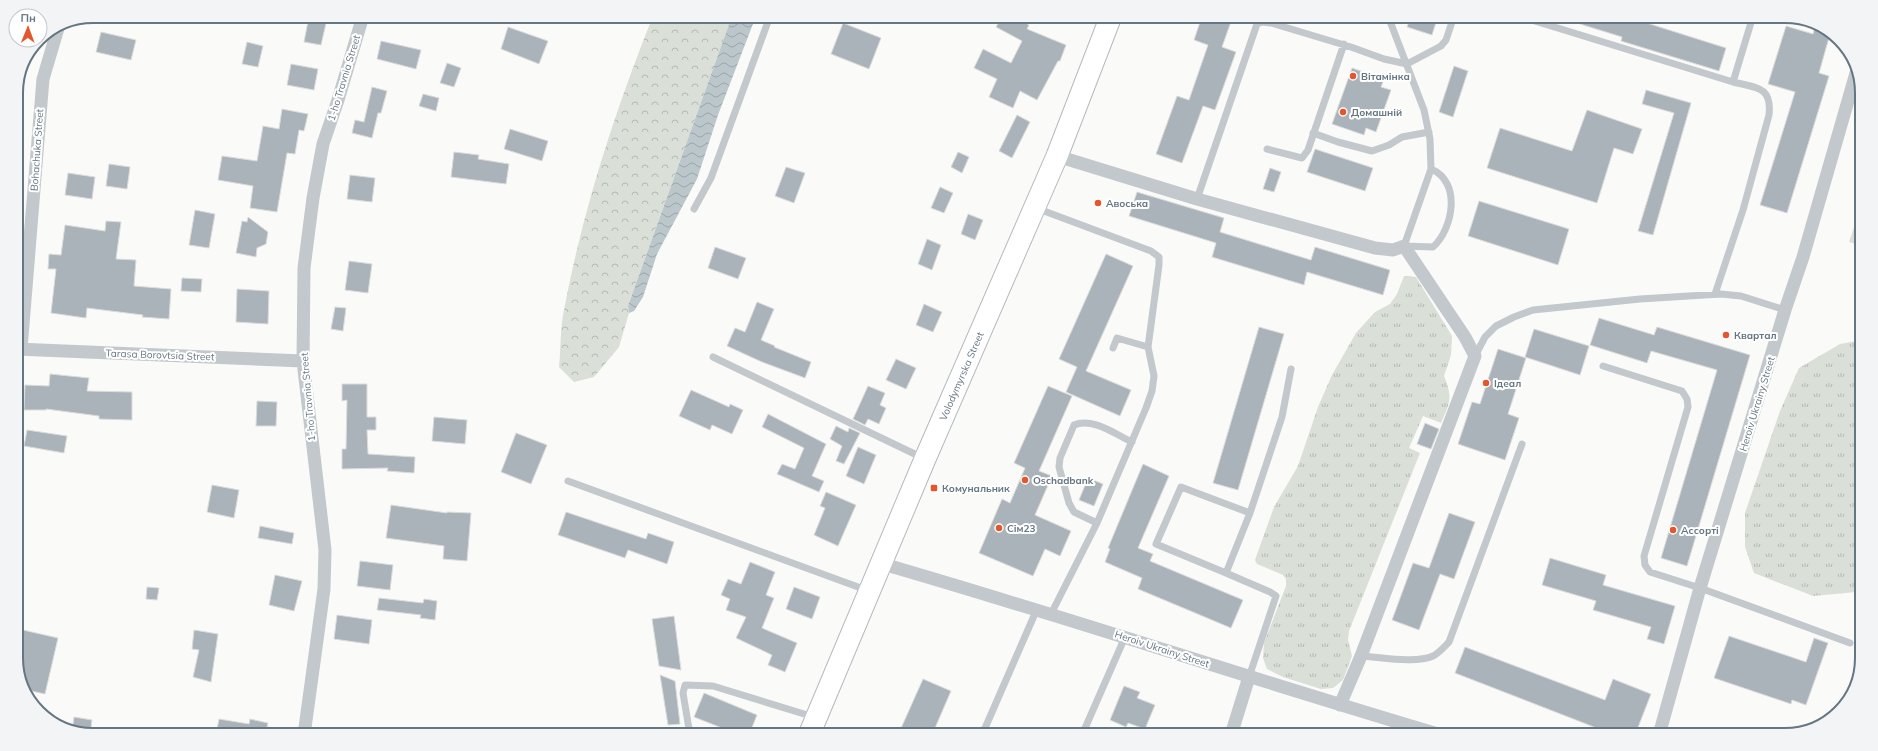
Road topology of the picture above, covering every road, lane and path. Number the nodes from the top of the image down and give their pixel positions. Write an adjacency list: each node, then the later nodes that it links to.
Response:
1 (361, 23): 32 (street, 1-ho Travnia Street)
2 (767, 23): 22 (lane)
3 (1108, 23): 18 (main road, Volodymyrska Street)
4 (1260, 23): 20 (lane)
5 (1271, 23): 11 (lane)
6 (1391, 23): 12 (lane)
7 (1452, 23): 12 (lane)
8 (1542, 23): 14 (lane)
9 (1751, 23): 14 (lane)
10 (56, 33): 25 (street, Bohachuka Street)
11 (1344, 44): 12 (lane); 16 (lane)
12 (1407, 64): 15 (lane)
13 (1854, 80): 26 (street, Heroiv Ukrainy Street)
14 (1733, 82): 24 (lane)
15 (1429, 132): 16 (lane); 19 (lane)
16 (1313, 133): 17 (lane)
17 (1268, 149)
18 (1057, 156): 20 (street); 21 (main road, Volodymyrska Street)
19 (1431, 169): 23 (lane); 23 (lane)
20 (1197, 199): 23 (street)
21 (1035, 208): 27 (lane); 37 (main road, Volodymyrska Street)
22 (694, 209)
23 (1404, 246): 30 (street)
24 (1715, 294): 26 (lane); 30 (lane)
25 (23, 295)
26 (1786, 310): 43 (street, Heroiv Ukrainy Street)
27 (1148, 347): 28 (lane); 35 (lane)
28 (1113, 348)
29 (23, 349): 32 (street, Tarasa Borovtsia Street)
30 (1475, 356): 49 (street)
31 (713, 357): 37 (lane)
32 (303, 361): 53 (street, 1-ho Travnia Street)
33 (1603, 366): 43 (lane)
34 (1292, 369): 39 (lane)
35 (1132, 442): 40 (lane); 40 (lane)
36 (1522, 444): 49 (lane)
37 (925, 459): 41 (main road, Volodymyrska Street)
38 (568, 481): 44 (lane)
39 (1250, 513): 42 (lane); 42 (lane)
40 (1096, 523): 46 (lane)
41 (883, 564): 44 (main road, Volodymyrska Street); 45 (street, Heroiv Ukrainy Street)
42 (1226, 573): 50 (lane)
43 (1700, 588): 48 (lane); 59 (street, Heroiv Ukrainy Street)
44 (871, 592): 52 (main road, Volodymyrska Street)
45 (1038, 609): 46 (street, Heroiv Ukrainy Street); 55 (lane)
46 (1051, 614): 47 (street, Heroiv Ukrainy Street)
47 (1125, 637): 50 (street, Heroiv Ukrainy Street); 56 (lane)
48 (1850, 643)
49 (1361, 656): 51 (street)
50 (1249, 677): 51 (street, Heroiv Ukrainy Street); 57 (street)
51 (1340, 705): 58 (street, Heroiv Ukrainy Street)
52 (813, 726): 54 (lane)
53 (305, 728)
54 (689, 728)
55 (985, 728)
56 (1085, 728)
57 (1233, 728)
58 (1417, 728)
59 (1661, 728)

